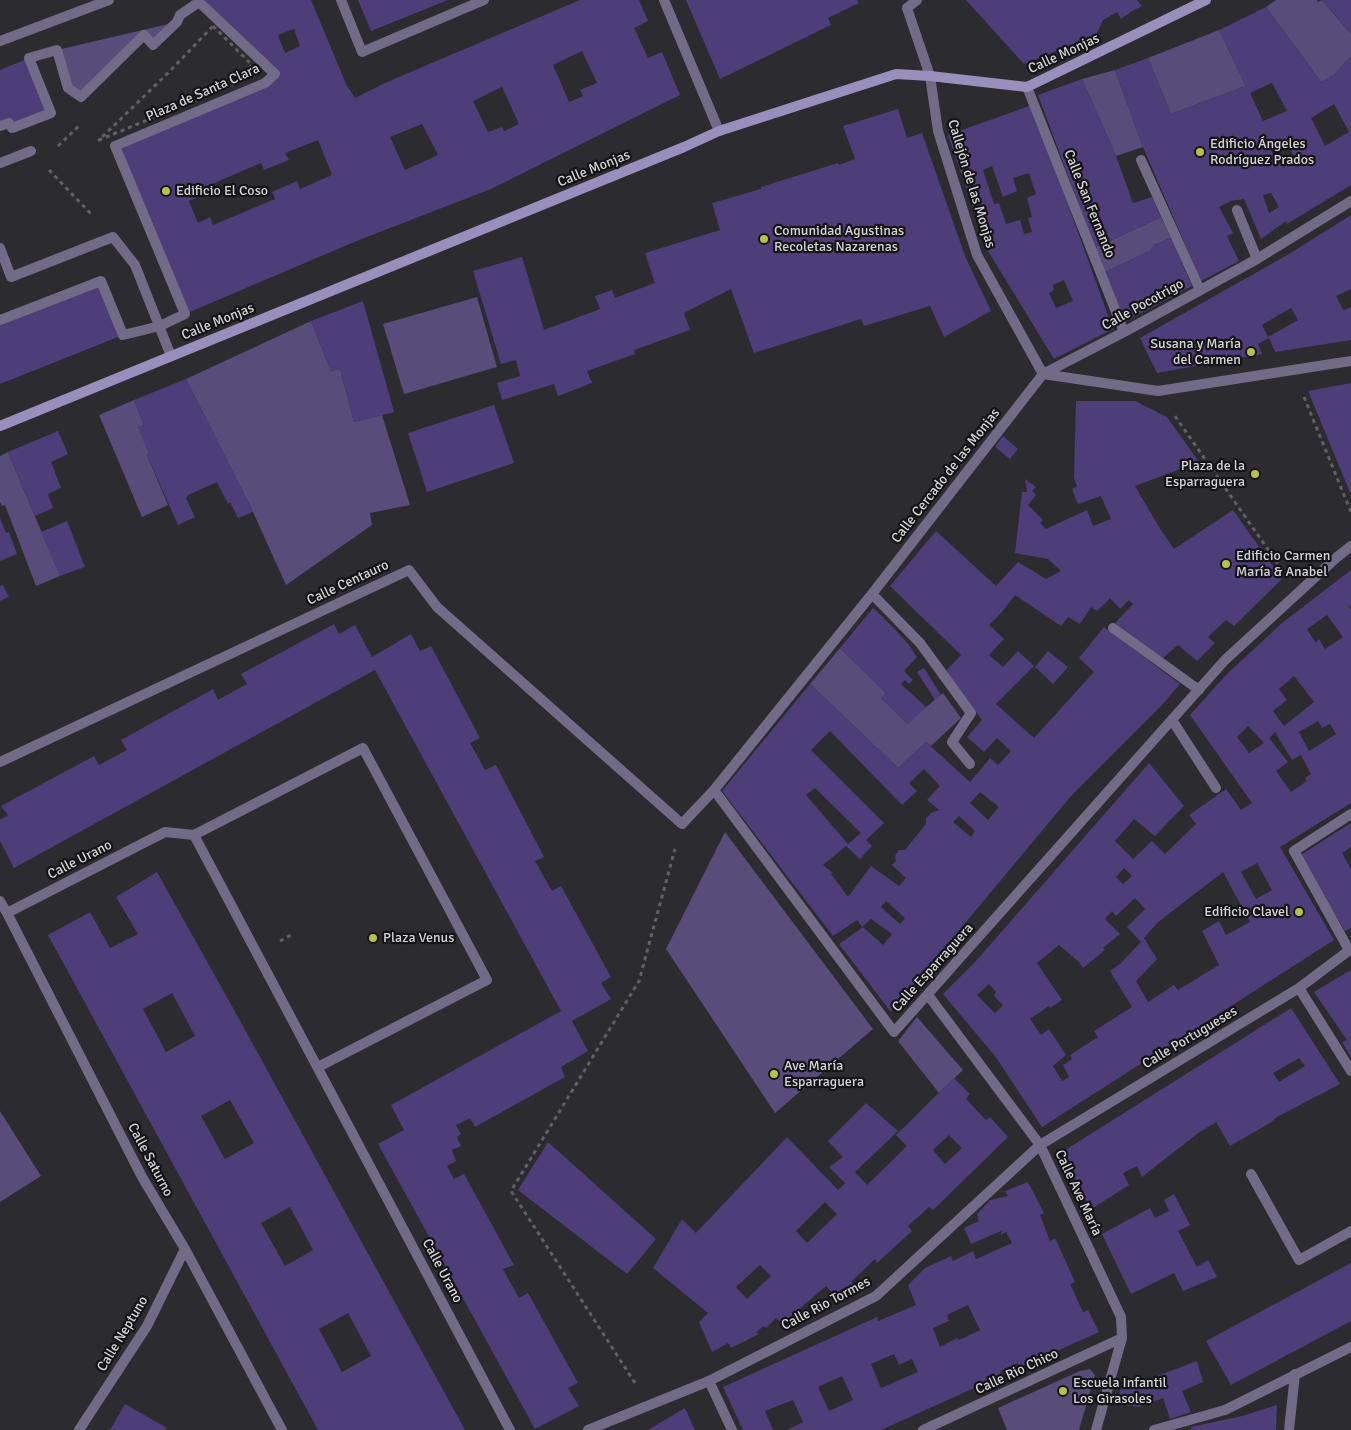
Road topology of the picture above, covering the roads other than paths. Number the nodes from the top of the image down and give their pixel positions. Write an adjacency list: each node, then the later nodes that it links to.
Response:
1 (109, 0): 7 (street)
2 (341, 0): 3 (street)
3 (484, 0)
4 (664, 0): 11 (street)
5 (917, 0): 8 (street, Callejón de las Monjas)
6 (1206, 0): 9 (street, Calle Monjas)
7 (0, 41)
8 (930, 76): 9 (street, Calle Monjas); 11 (street, Calle Monjas); 25 (street, Callejón de las Monjas)
9 (1028, 87): 22 (street, Calle San Fernando)
10 (0, 126): 21 (street, Plaza de Santa Clara)
11 (719, 131): 23 (street, Calle Monjas)
12 (31, 151): 14 (street)
13 (1141, 160): 19 (street)
14 (0, 164)
15 (1351, 201): 18 (street, Calle Pocotrigo)
16 (1236, 210): 18 (street)
17 (0, 248): 21 (street)
18 (1257, 259): 19 (street, Calle Pocotrigo)
19 (1200, 290): 22 (street, Calle Pocotrigo)
20 (0, 320): 21 (street, Plaza de Santa Clara)
21 (160, 326): 23 (street)
22 (1124, 332): 25 (street, Calle Pocotrigo)
23 (171, 356): 26 (street, Calle Monjas)
24 (1351, 361): 25 (street)
25 (1042, 374): 28 (street, Calle Cercado de las Monjas)
26 (0, 426)
27 (1351, 546): 30 (street, Calle Esparraguera)
28 (872, 594): 33 (street); 35 (street, Calle Cercado de las Monjas)
29 (1113, 628): 30 (street)
30 (1199, 690): 31 (street, Calle Esparraguera)
31 (1172, 720): 34 (street); 42 (street, Calle Esparraguera)
32 (0, 762): 35 (street, Calle Centauro)
33 (970, 764)
34 (1216, 788)
35 (714, 790): 42 (street, Calle Esparraguera)
36 (1351, 814): 40 (street)
37 (194, 835): 39 (street, Calle Urano); 43 (street, Calle Urano); 43 (street)
38 (0, 901): 39 (street, Calle Saturno)
39 (8, 913): 48 (street, Calle Saturno)
40 (1350, 950): 41 (street, Calle Portugueses)
41 (1299, 988): 44 (street); 45 (street, Calle Portugueses)
42 (928, 995): 45 (street, Calle Ave María)
43 (318, 1067): 55 (street, Calle Urano)
44 (1351, 1071)
45 (1040, 1145): 49 (street, Calle Ave María); 52 (street, Calle Rio Tormes)
46 (1251, 1174): 47 (street)
47 (1351, 1231)
48 (185, 1249): 53 (street, Calle Neptuno); 54 (street, Calle Saturno)
49 (1122, 1338): 58 (street, Calle Rio Chico); 59 (street, Calle Ave María)
50 (1351, 1347): 51 (street)
51 (1295, 1374): 60 (street); 61 (street)
52 (709, 1381): 56 (street, Calle Rio Tormes); 57 (street)
53 (78, 1430)
54 (282, 1430)
55 (510, 1430)
56 (588, 1430)
57 (732, 1430)
58 (923, 1430)
59 (1096, 1430)
60 (1154, 1430)
61 (1289, 1430)

